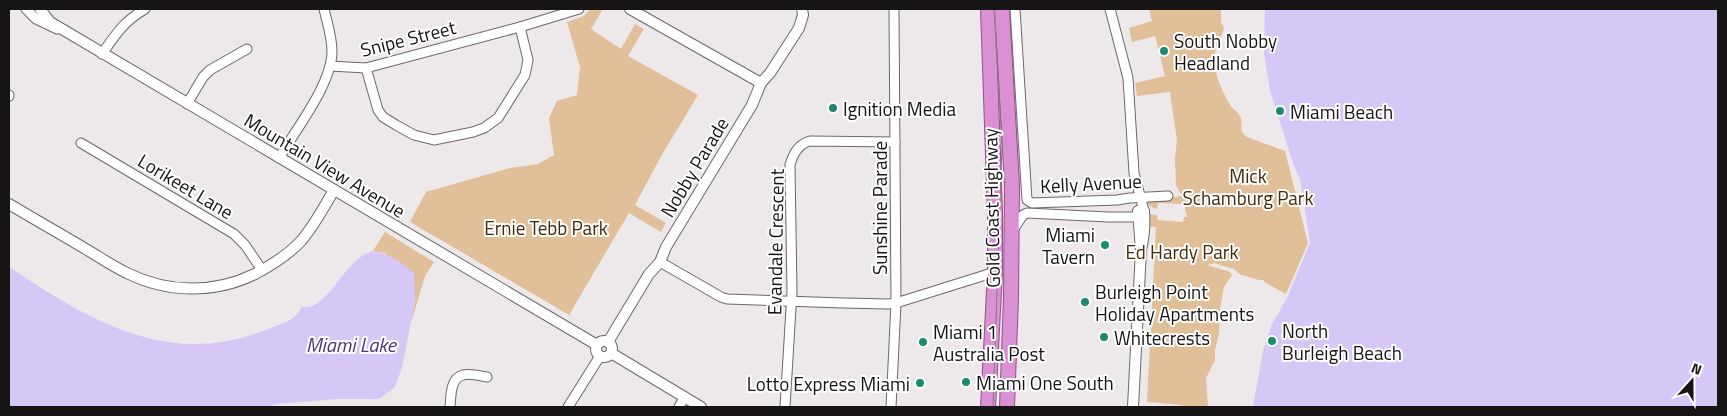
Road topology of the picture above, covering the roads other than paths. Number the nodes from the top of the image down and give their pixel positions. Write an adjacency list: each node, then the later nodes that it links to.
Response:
1 (26, 9): 14 (street)
2 (40, 9): 14 (street, Mountain View Avenue)
3 (145, 9): 16 (street)
4 (324, 9): 17 (street)
5 (579, 9): 13 (street, Snipe Street)
6 (630, 9): 19 (street)
7 (802, 9): 19 (street, Nobby Parade)
8 (894, 9): 21 (street, Sunshine Parade)
9 (988, 9): 32 (highway, Gold Coast Highway)
10 (1002, 9): 29 (highway, Gold Coast Highway)
11 (1016, 9): 26 (street, Kelly Avenue)
12 (1110, 9): 26 (street)
13 (520, 27): 18 (street, Snipe Street); 18 (street)
14 (64, 31): 16 (street, Mountain View Avenue)
15 (247, 49): 20 (street)
16 (102, 54): 20 (street, Mountain View Avenue)
17 (330, 66): 18 (street, Snipe Street); 23 (street)
18 (366, 68)
19 (761, 83): 30 (street, Nobby Parade)
20 (187, 104): 23 (street, Mountain View Avenue)
21 (895, 142): 33 (street, Evandale Crescent); 34 (street, Sunshine Parade)
22 (81, 143): 31 (street, Lorikeet Lane)
23 (279, 158): 24 (street, Mountain View Avenue)
24 (334, 190): 31 (street); 36 (street, Mountain View Avenue)
25 (1168, 196): 26 (street, Kelly Avenue)
26 (1138, 197): 28 (street)
27 (9, 204): 31 (street)
28 (1141, 214): 29 (street, Kelly Avenue); 49 (street)
29 (1012, 232): 48 (highway, Gold Coast Highway)
30 (660, 262): 33 (street); 35 (street, Nobby Parade)
31 (262, 270)
32 (995, 272): 34 (street); 47 (highway, Gold Coast Highway)
33 (791, 300): 34 (street); 45 (street, Evandale Crescent)
34 (896, 303): 46 (street, Sunshine Parade)
35 (608, 342): 36 (street); 37 (street)
36 (597, 345): 38 (street)
37 (611, 353): 38 (street); 40 (street)
38 (600, 356): 42 (street)
39 (488, 377): 41 (street)
40 (684, 398): 43 (street); 44 (street)
41 (450, 407)
42 (568, 407)
43 (679, 407)
44 (701, 407)
45 (785, 407)
46 (891, 407)
47 (988, 407)
48 (1007, 407)
49 (1132, 407)

